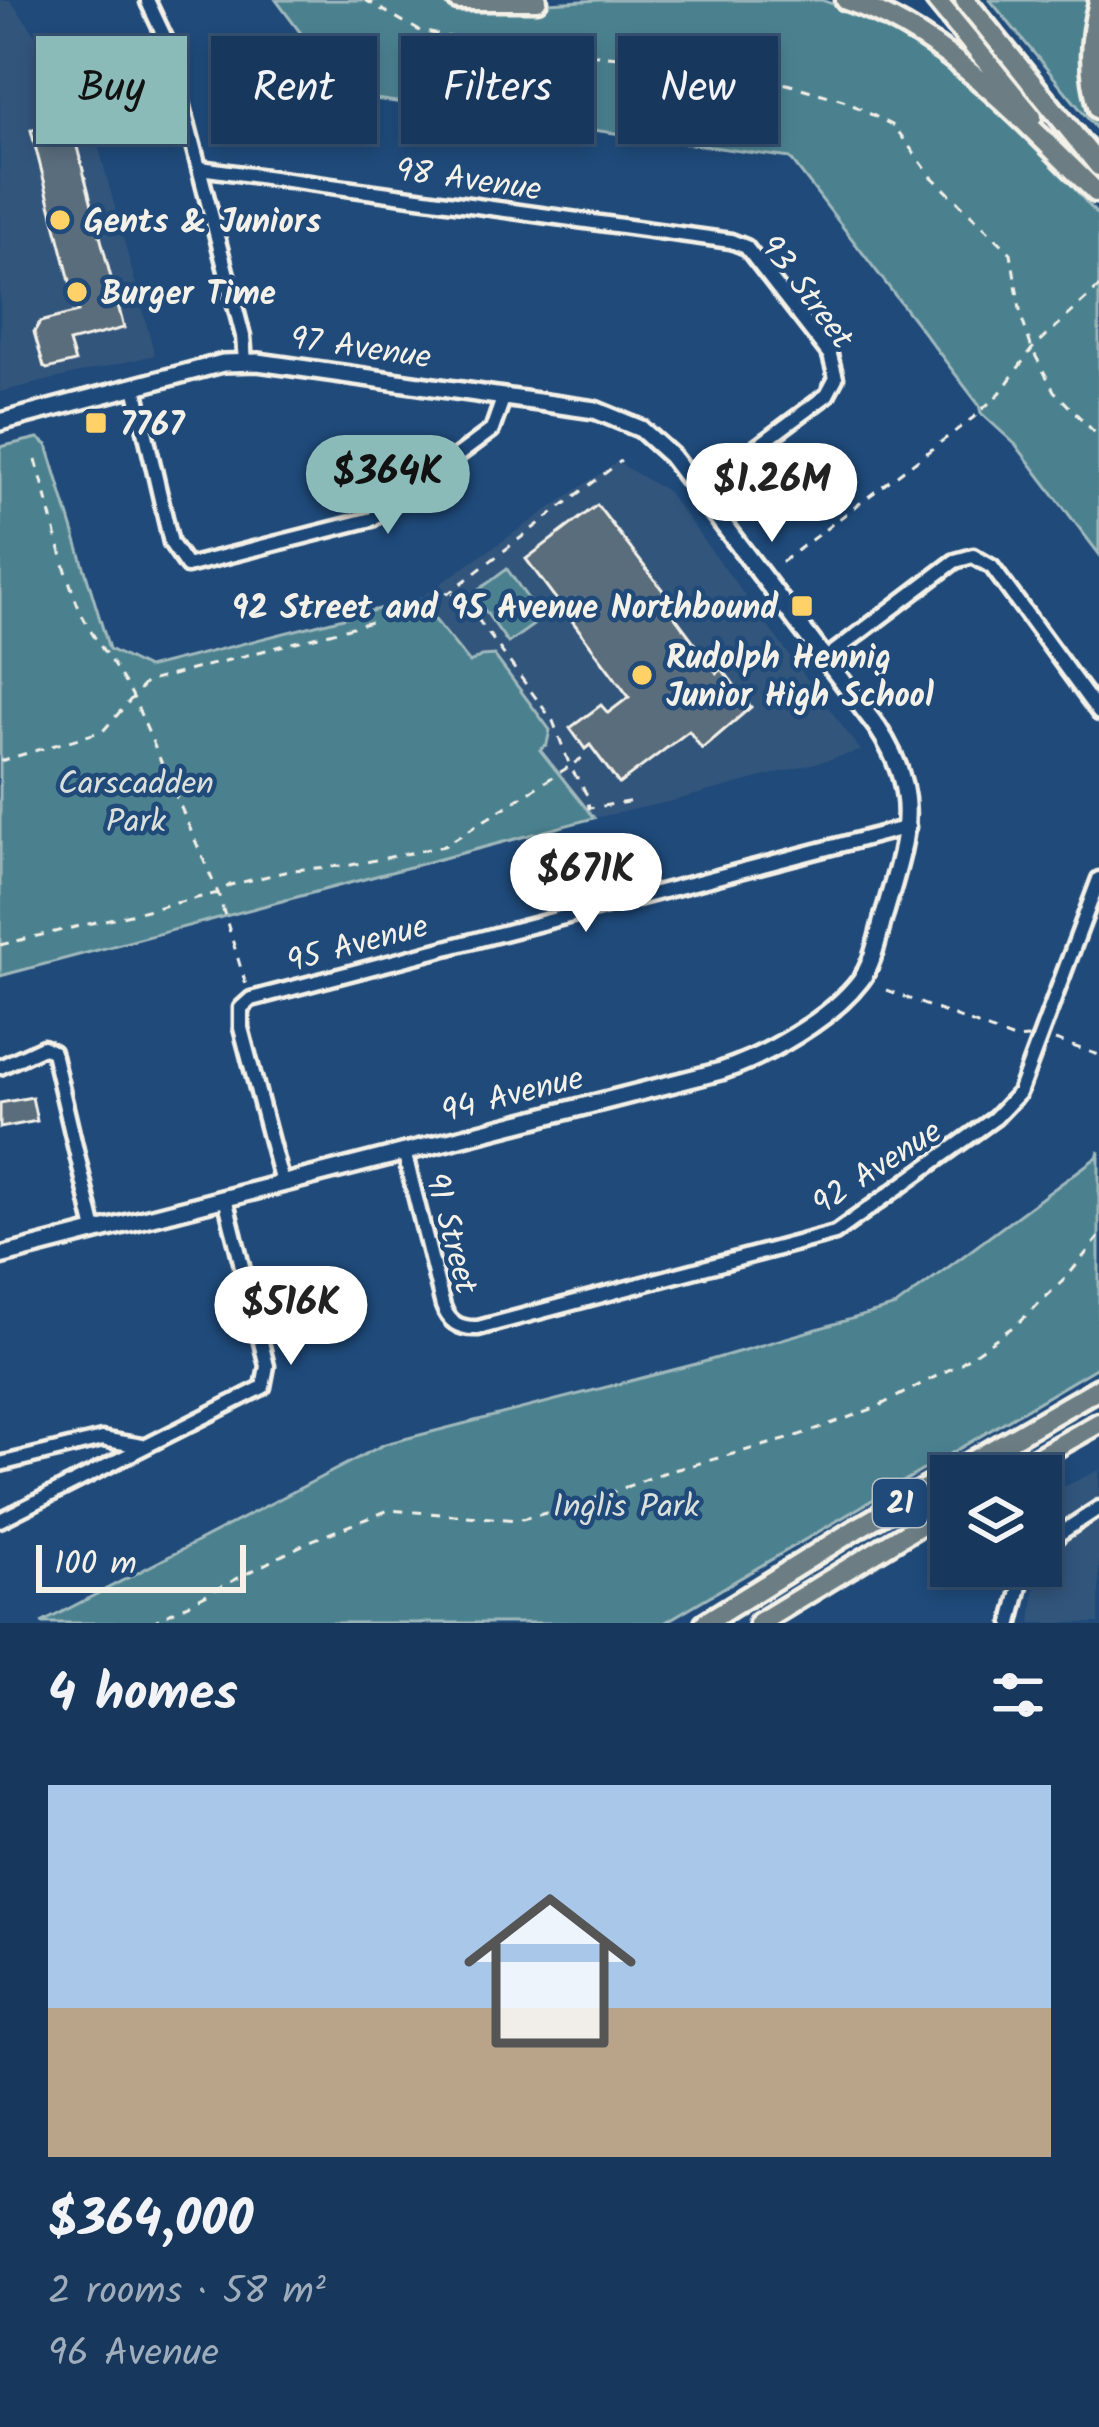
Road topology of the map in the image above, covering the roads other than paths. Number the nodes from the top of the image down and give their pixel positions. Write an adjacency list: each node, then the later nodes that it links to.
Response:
1 (458, 0): 2 (main road)
2 (537, 0)
3 (847, 0): 11 (main road)
4 (936, 0): 11 (main road)
5 (965, 0): 9 (main road)
6 (148, 2): 10 (street)
7 (1099, 2): 8 (main road)
8 (1099, 109)
9 (1099, 166)
10 (200, 168): 12 (street, 98 Avenue); 13 (street)
11 (1097, 194)
12 (731, 241): 17 (street, 93 Street)
13 (244, 362): 14 (street, 97 Avenue); 15 (street, 97 Avenue)
14 (135, 387): 15 (street); 16 (street, 97 Avenue)
15 (505, 396): 17 (street, 97 Avenue)
16 (0, 422)
17 (699, 490): 18 (street, 97 Avenue)
18 (825, 658): 19 (street); 20 (street, 97 Avenue)
19 (1099, 713)
20 (908, 827): 23 (street, 94 Avenue); 24 (street, 95 Avenue)
21 (1099, 879): 28 (street, 92 Avenue)
22 (0, 1067): 26 (street)
23 (404, 1151): 24 (street, 94 Avenue); 28 (street, 91 Street)
24 (282, 1183): 25 (street, 94 Avenue)
25 (225, 1198): 26 (street, 94 Avenue); 31 (street)
26 (95, 1231): 27 (street, 94 Avenue)
27 (0, 1256)
28 (456, 1325)
29 (1099, 1388): 39 (main road, 21)
30 (1099, 1423): 32 (main road)
31 (143, 1447): 33 (street); 36 (street)
32 (1042, 1455)
33 (0, 1464)
34 (1099, 1508): 37 (street)
35 (930, 1519): 40 (main road, 21)
36 (0, 1520)
37 (1062, 1532)
38 (1020, 1587): 41 (street)
39 (705, 1623)
40 (759, 1623)
41 (1011, 1623)

